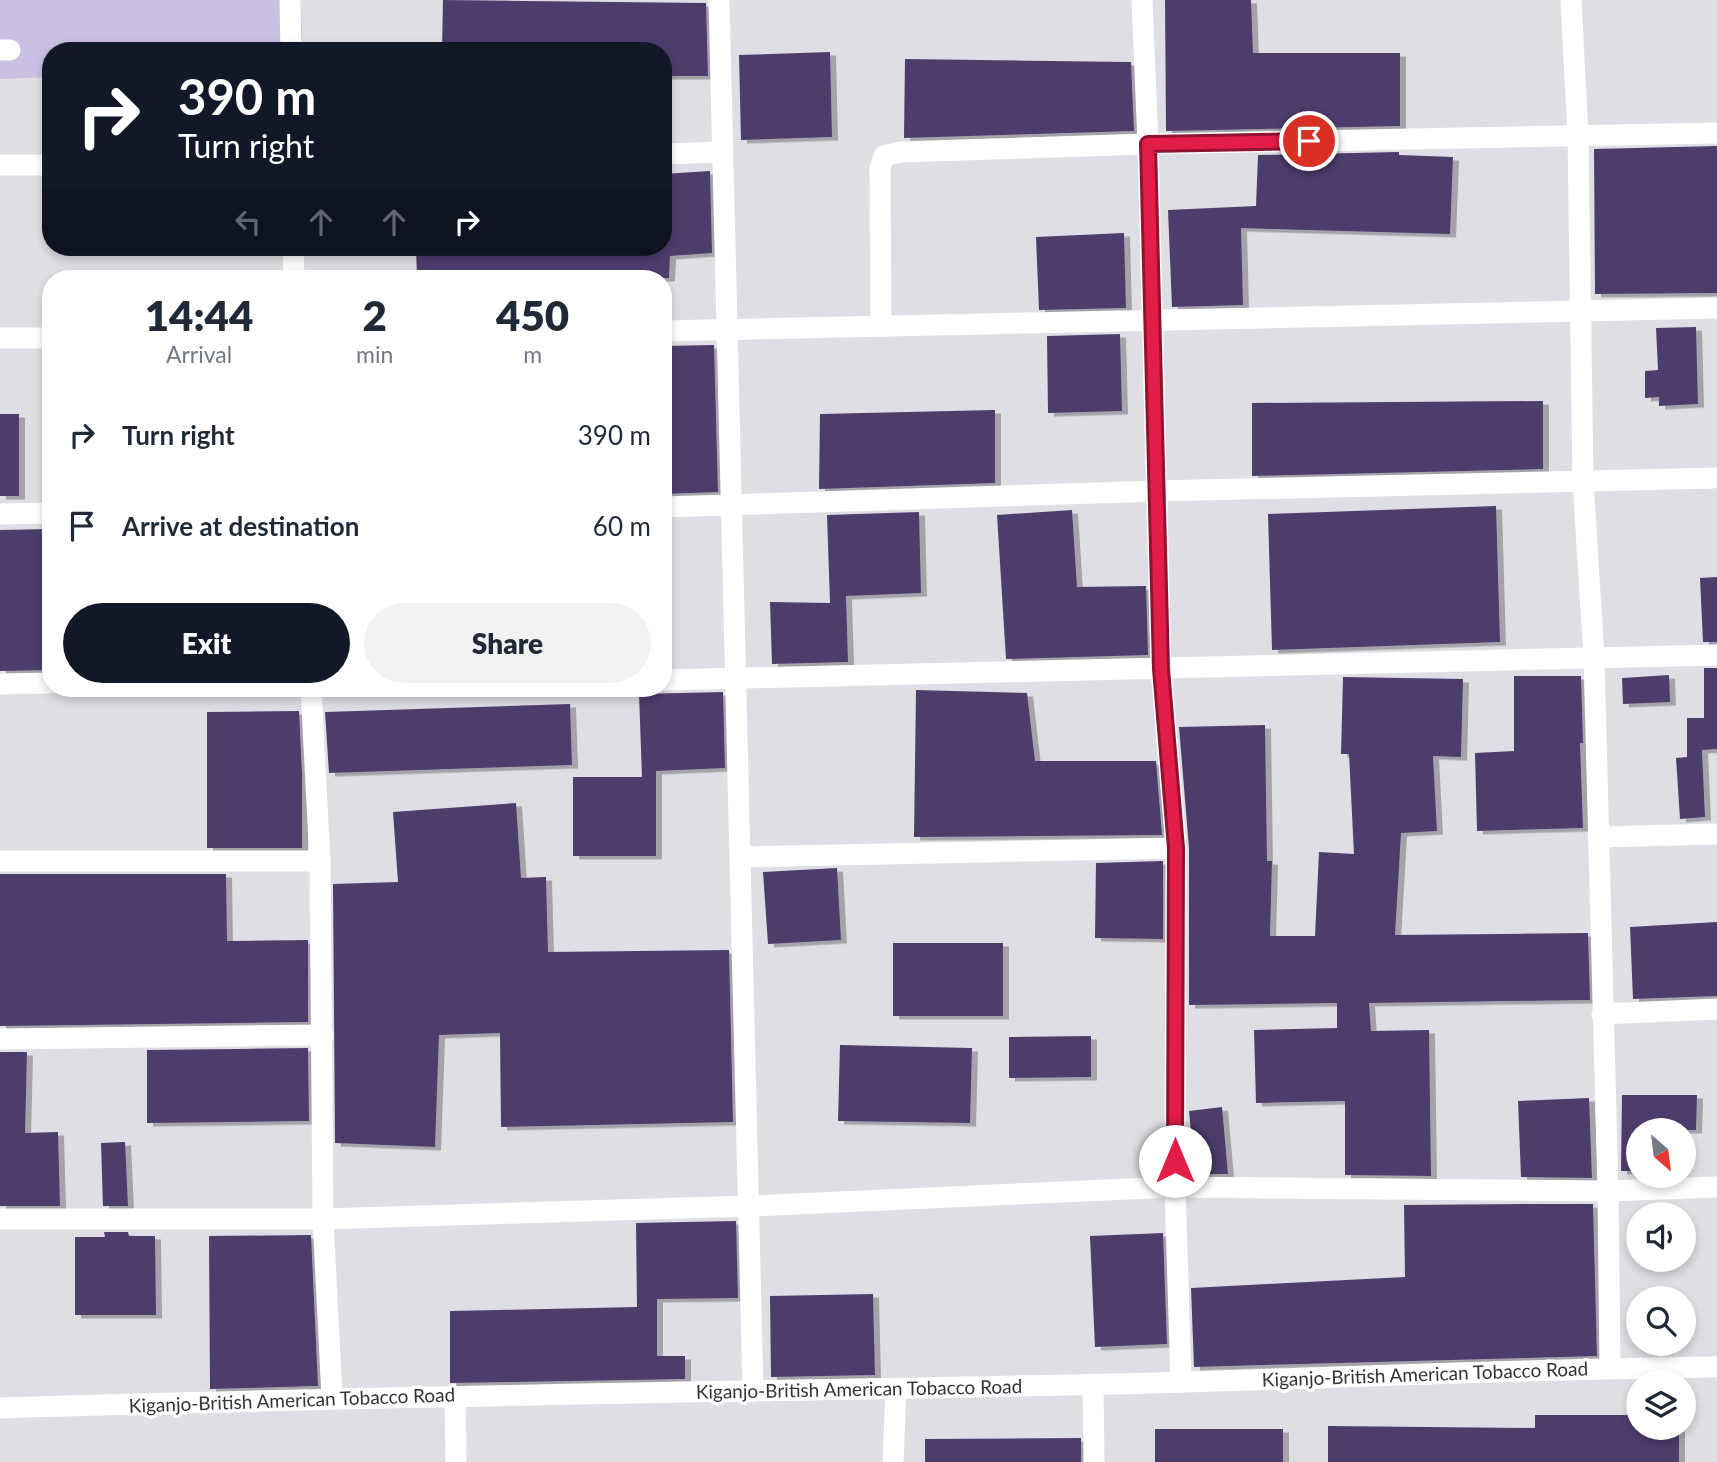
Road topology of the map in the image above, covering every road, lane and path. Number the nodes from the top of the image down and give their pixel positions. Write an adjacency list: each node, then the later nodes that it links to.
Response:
1 (290, 0): 5 (street)
2 (719, 0): 9 (street)
3 (1142, 0): 8 (street)
4 (1571, 0): 7 (street)
5 (291, 42)
6 (1717, 133): 7 (street)
7 (1578, 137): 8 (street); 14 (street)
8 (1148, 144): 15 (street); 16 (street)
9 (723, 152): 10 (street); 17 (street)
10 (672, 154)
11 (0, 164): 12 (street)
12 (42, 165)
13 (1717, 308): 14 (street)
14 (1580, 312): 15 (street); 22 (street)
15 (1152, 321): 16 (street); 23 (street)
16 (881, 327): 17 (street)
17 (727, 330): 18 (street); 24 (street)
18 (672, 331)
19 (0, 338): 20 (street)
20 (42, 338)
21 (1717, 478): 22 (street)
22 (1583, 481): 23 (street); 29 (street)
23 (1157, 491): 24 (street); 30 (street)
24 (732, 505): 25 (street); 31 (street)
25 (672, 507)
26 (42, 513): 27 (street)
27 (0, 514)
28 (1717, 655): 29 (street)
29 (1594, 658): 30 (street); 37 (street)
30 (1161, 669): 31 (street); 38 (street)
31 (736, 679): 32 (street); 39 (street)
32 (672, 680)
33 (42, 683): 34 (street)
34 (0, 684)
35 (311, 697): 41 (street)
36 (1717, 834): 37 (street)
37 (1598, 837): 43 (street)
38 (1176, 848): 39 (street); 46 (street)
39 (740, 857): 49 (street)
40 (0, 861): 41 (street)
41 (320, 861): 44 (street)
42 (1717, 1009): 43 (street)
43 (1602, 1014): 48 (street)
44 (323, 1035): 45 (street); 51 (street)
45 (0, 1039)
46 (1175, 1187): 48 (street); 49 (street); 54 (street)
47 (1717, 1187): 48 (street)
48 (1608, 1191): 53 (street)
49 (749, 1206): 51 (street); 57 (street)
50 (0, 1219): 51 (street)
51 (323, 1219): 59 (street)
52 (1717, 1367): 53 (street, Kiganjo-British American Tobacco Road)
53 (1610, 1368): 54 (street, Kiganjo-British American Tobacco Road)
54 (1181, 1382): 55 (street, Kiganjo-British American Tobacco Road)
55 (1093, 1384): 56 (street, Kiganjo-British American Tobacco Road); 63 (street)
56 (896, 1388): 57 (street, Kiganjo-British American Tobacco Road); 62 (street)
57 (752, 1391): 58 (street, Kiganjo-British American Tobacco Road)
58 (455, 1395): 59 (street, Kiganjo-British American Tobacco Road); 61 (street)
59 (332, 1398): 60 (street, Kiganjo-British American Tobacco Road)
60 (0, 1408)
61 (456, 1462)
62 (892, 1462)
63 (1094, 1462)

